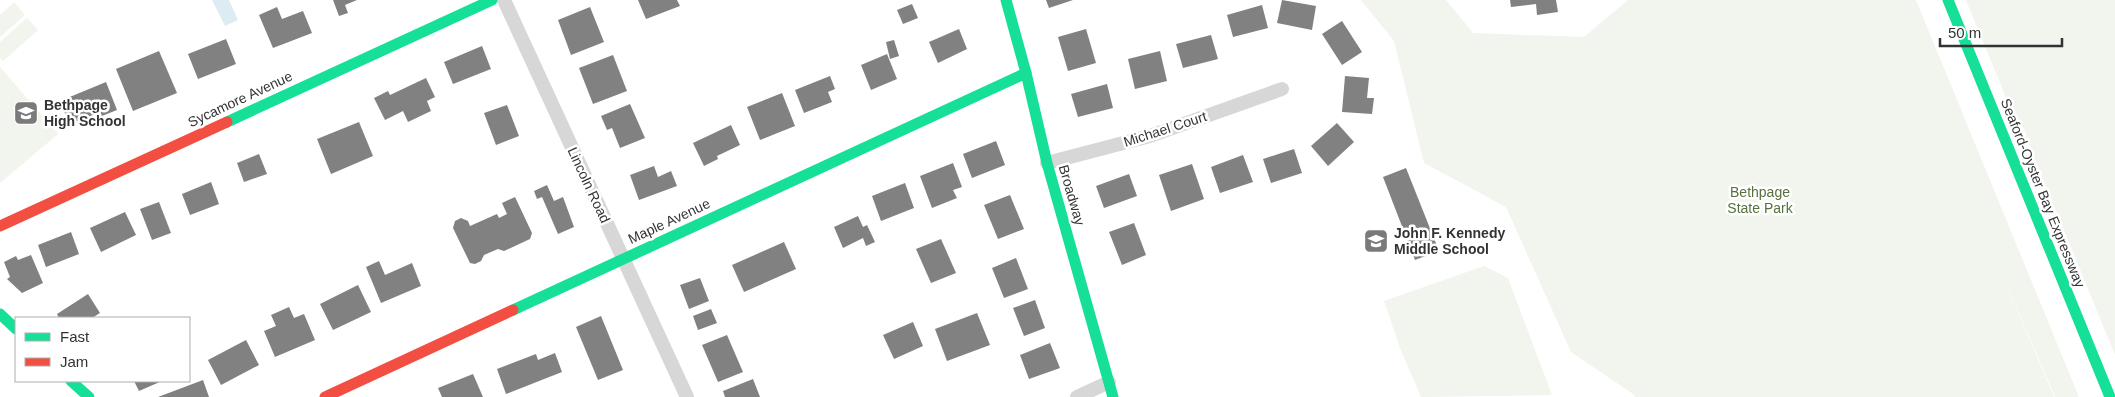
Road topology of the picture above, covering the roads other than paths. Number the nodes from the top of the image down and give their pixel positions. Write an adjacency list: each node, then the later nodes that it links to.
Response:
1 (492, 0): 10 (main road, Sycamore Avenue)
2 (504, 0): 11 (street, Lincoln Road)
3 (1006, 0): 6 (main road, Broadway)
4 (1937, 0): 7 (main road)
5 (1948, 0): 7 (main road, Seaford-Oyster Bay Expressway)
6 (1026, 73): 9 (main road, Broadway); 11 (main road, Maple Avenue)
7 (1978, 74): 21 (main road, Seaford-Oyster Bay Expressway)
8 (1282, 89): 9 (street, Michael Court)
9 (1047, 163): 15 (main road, Broadway)
10 (0, 226)
11 (623, 259): 17 (main road, Maple Avenue); 18 (street, Lincoln Road)
12 (0, 314): 13 (main road)
13 (15, 328)
14 (72, 382): 16 (main road)
15 (1109, 382): 19 (street); 20 (main road, Broadway)
16 (88, 397)
17 (325, 397)
18 (687, 397)
19 (1077, 397)
20 (1113, 397)
21 (2110, 397)

